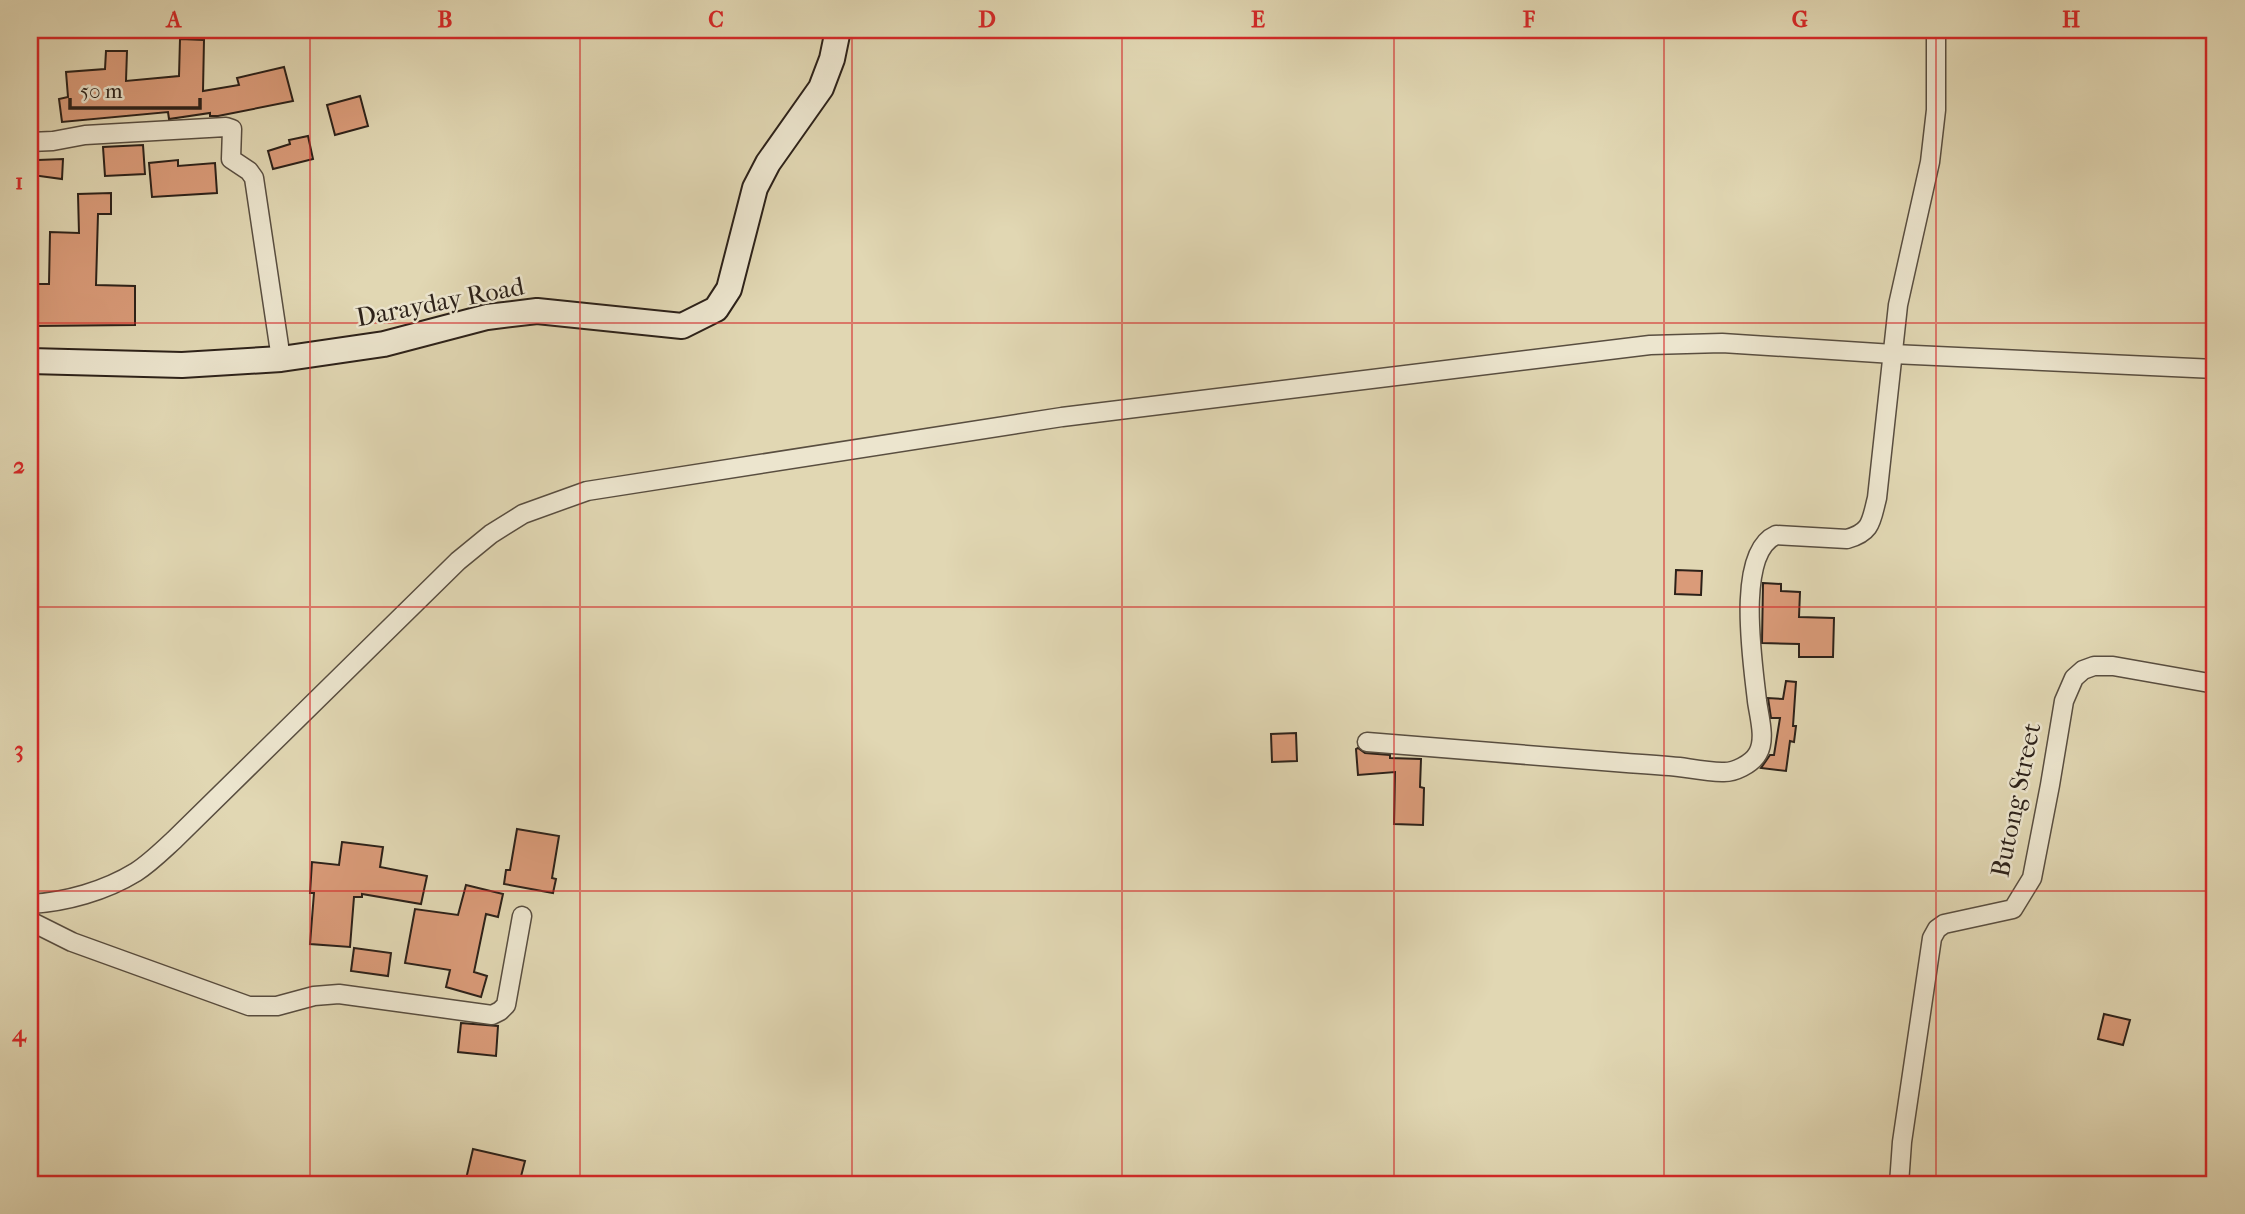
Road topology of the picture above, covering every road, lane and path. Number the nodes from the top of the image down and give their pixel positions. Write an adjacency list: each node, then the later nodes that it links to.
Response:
1 (838, 30): 5 (street, Darayday Road)
2 (1937, 30): 4 (street)
3 (30, 142): 5 (street)
4 (1893, 354): 7 (street); 9 (street); 10 (street)
5 (281, 359): 6 (street, Darayday Road)
6 (30, 360)
7 (2215, 369)
8 (2215, 684): 13 (street, Butong Street)
9 (1367, 742)
10 (30, 904)
11 (522, 916): 12 (street)
12 (30, 921)
13 (1899, 1184)

